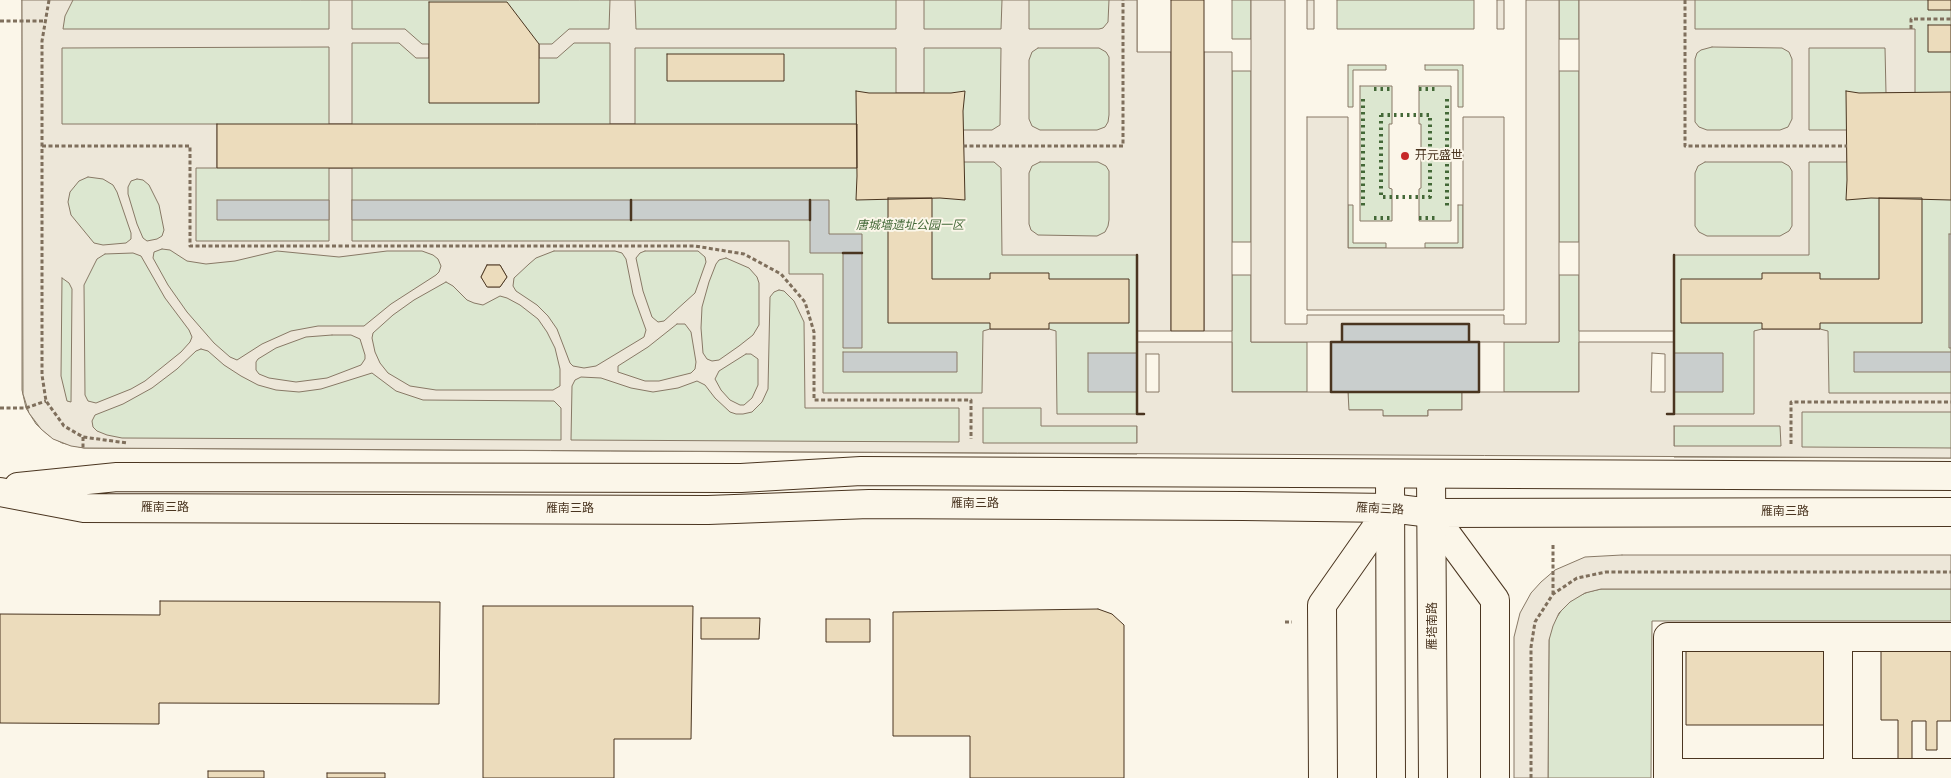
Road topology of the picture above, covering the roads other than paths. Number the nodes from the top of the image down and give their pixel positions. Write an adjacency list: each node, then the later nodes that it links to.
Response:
1 (1390, 474): 2 (street, 雁南三路); 4 (street, 雁南三路); 5 (street)
2 (1431, 474): 3 (street, 雁南三路); 7 (street, 雁塔南路)
3 (1951, 476)
4 (0, 490): 5 (street, 雁南三路)
5 (1390, 508): 7 (street, 雁南三路); 13 (street); 14 (street)
6 (1951, 512): 7 (street, 雁南三路)
7 (1431, 513): 15 (street, 雁塔南路); 16 (street)
8 (1838, 637): 9 (street); 11 (street); 12 (street)
9 (1951, 637)
10 (1951, 773): 12 (street)
11 (1668, 776): 12 (street)
12 (1838, 776)
13 (1323, 778)
14 (1391, 778)
15 (1432, 778)
16 (1495, 778)

